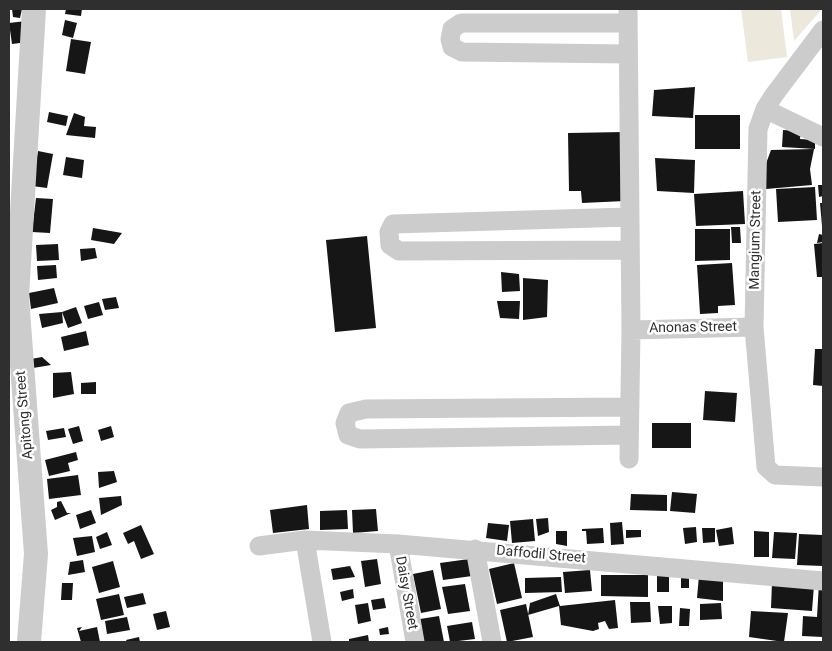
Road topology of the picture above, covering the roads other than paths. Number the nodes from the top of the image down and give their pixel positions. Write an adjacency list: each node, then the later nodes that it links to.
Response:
1 (34, 9): 20 (street, Apitong Street)
2 (628, 16): 4 (street); 4 (street)
3 (823, 30): 5 (street, Mangium Street)
4 (628, 54): 7 (street)
5 (765, 109): 6 (street); 9 (street, Mangium Street)
6 (823, 137)
7 (629, 217): 8 (street); 8 (street)
8 (630, 250): 10 (street)
9 (754, 327): 10 (street, Anonas Street); 14 (street, Mangium Street)
10 (632, 330): 11 (street)
11 (630, 407): 12 (street); 12 (street)
12 (629, 435): 13 (street)
13 (629, 459)
14 (823, 477)
15 (305, 540): 16 (street, Daffodil Street); 17 (street, Daffodil Street); 21 (street)
16 (398, 544): 18 (street, Daffodil Street); 22 (street, Daisy Street)
17 (259, 546)
18 (475, 549): 19 (street, Daffodil Street); 23 (street)
19 (823, 581)
20 (29, 642)
21 (322, 642)
22 (415, 642)
23 (492, 642)

